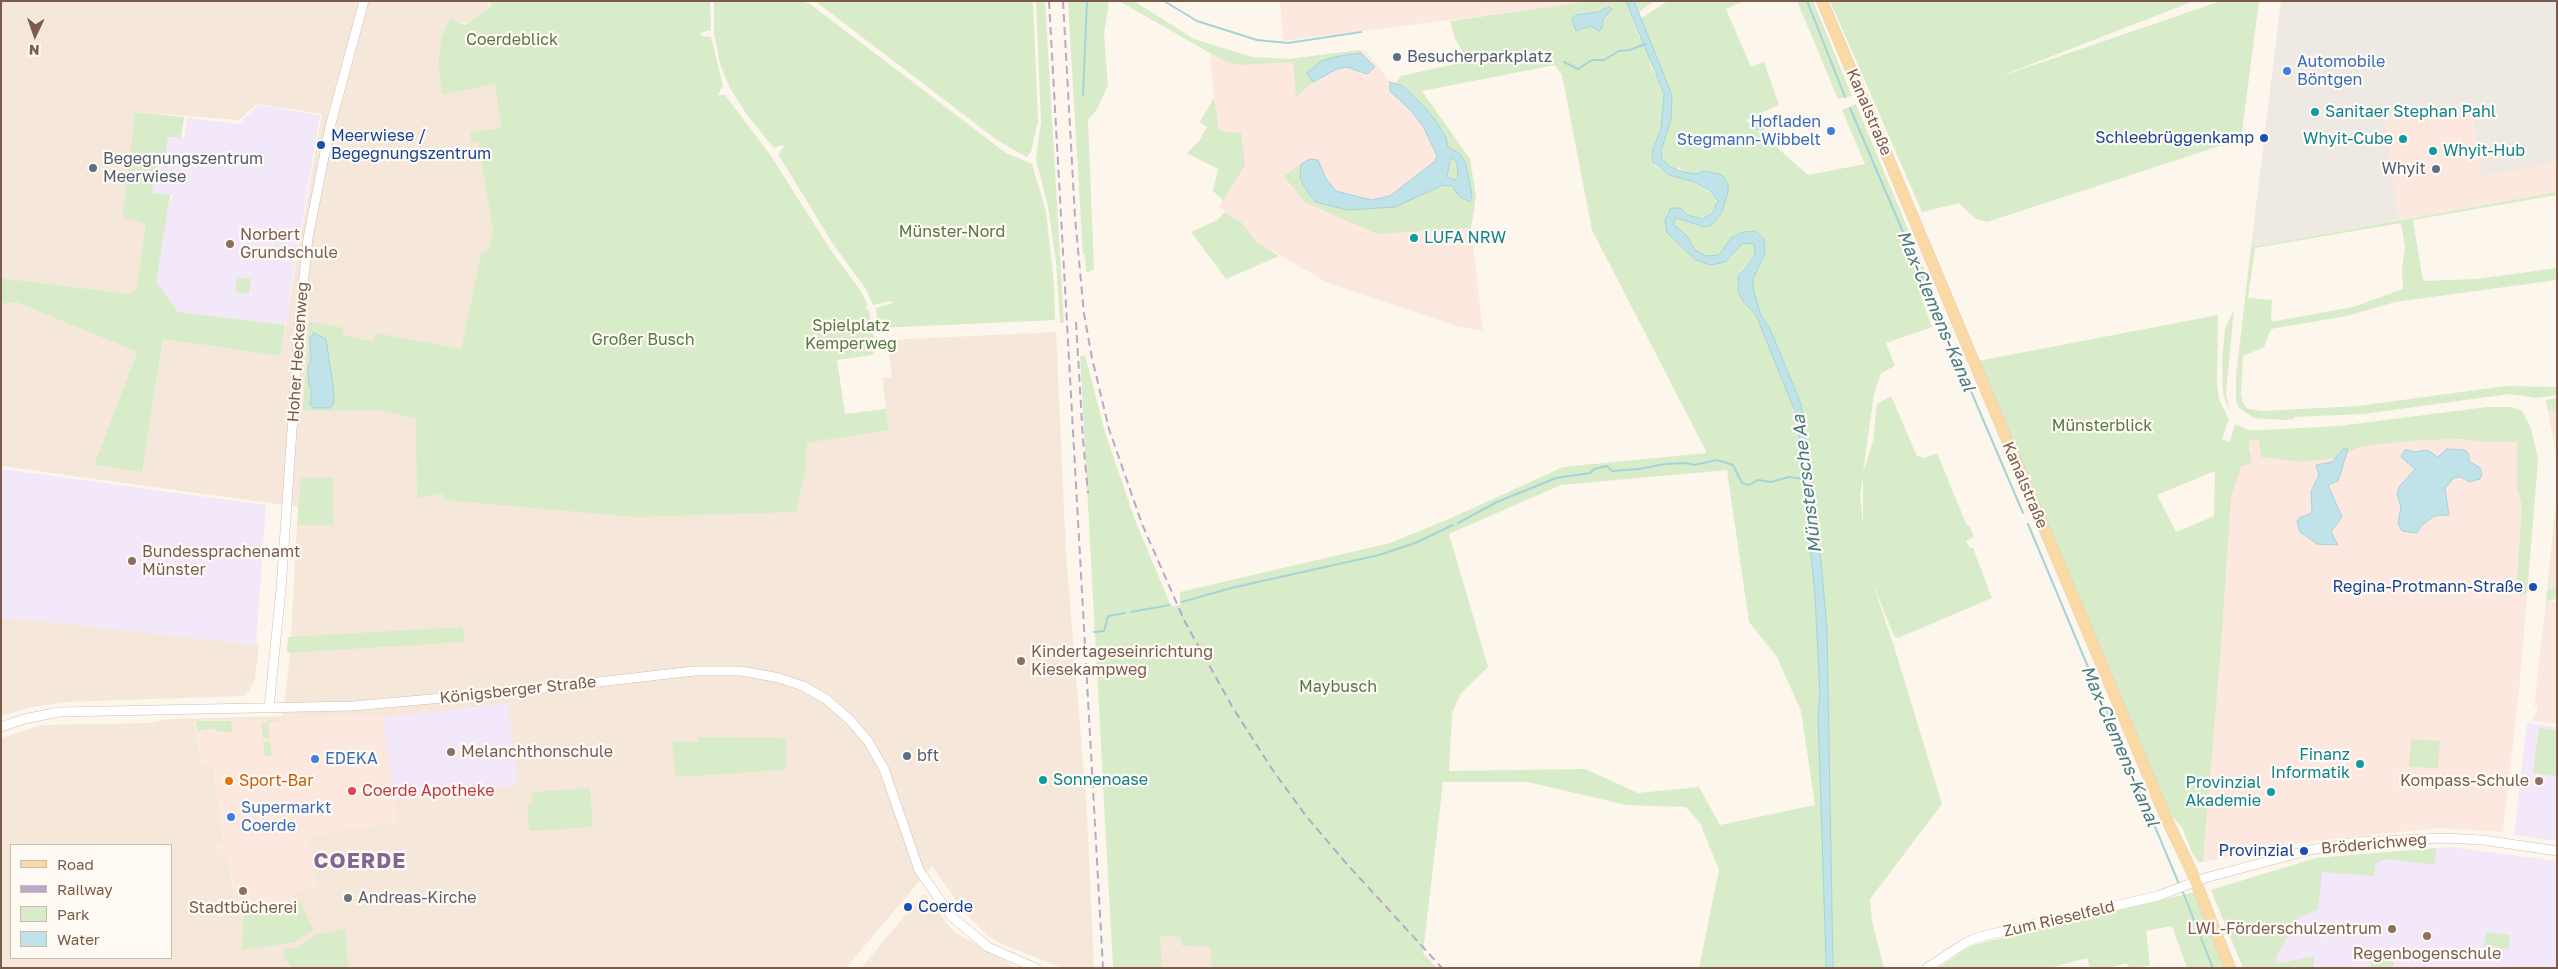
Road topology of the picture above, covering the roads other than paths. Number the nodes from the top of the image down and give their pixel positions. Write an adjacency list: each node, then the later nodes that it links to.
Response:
1 (364, 1): 3 (street, Hoher Heckenweg)
2 (1822, 1): 6 (main road, Kanalstraße)
3 (269, 708): 4 (street, Königsberger Straße); 7 (street, Königsberger Straße)
4 (1, 727)
5 (2557, 851): 6 (street, Bröderichweg)
6 (2191, 884): 8 (street, Zum Rieselfeld); 9 (main road, Kanalstraße)
7 (1036, 968)
8 (1927, 968)
9 (2230, 968)

